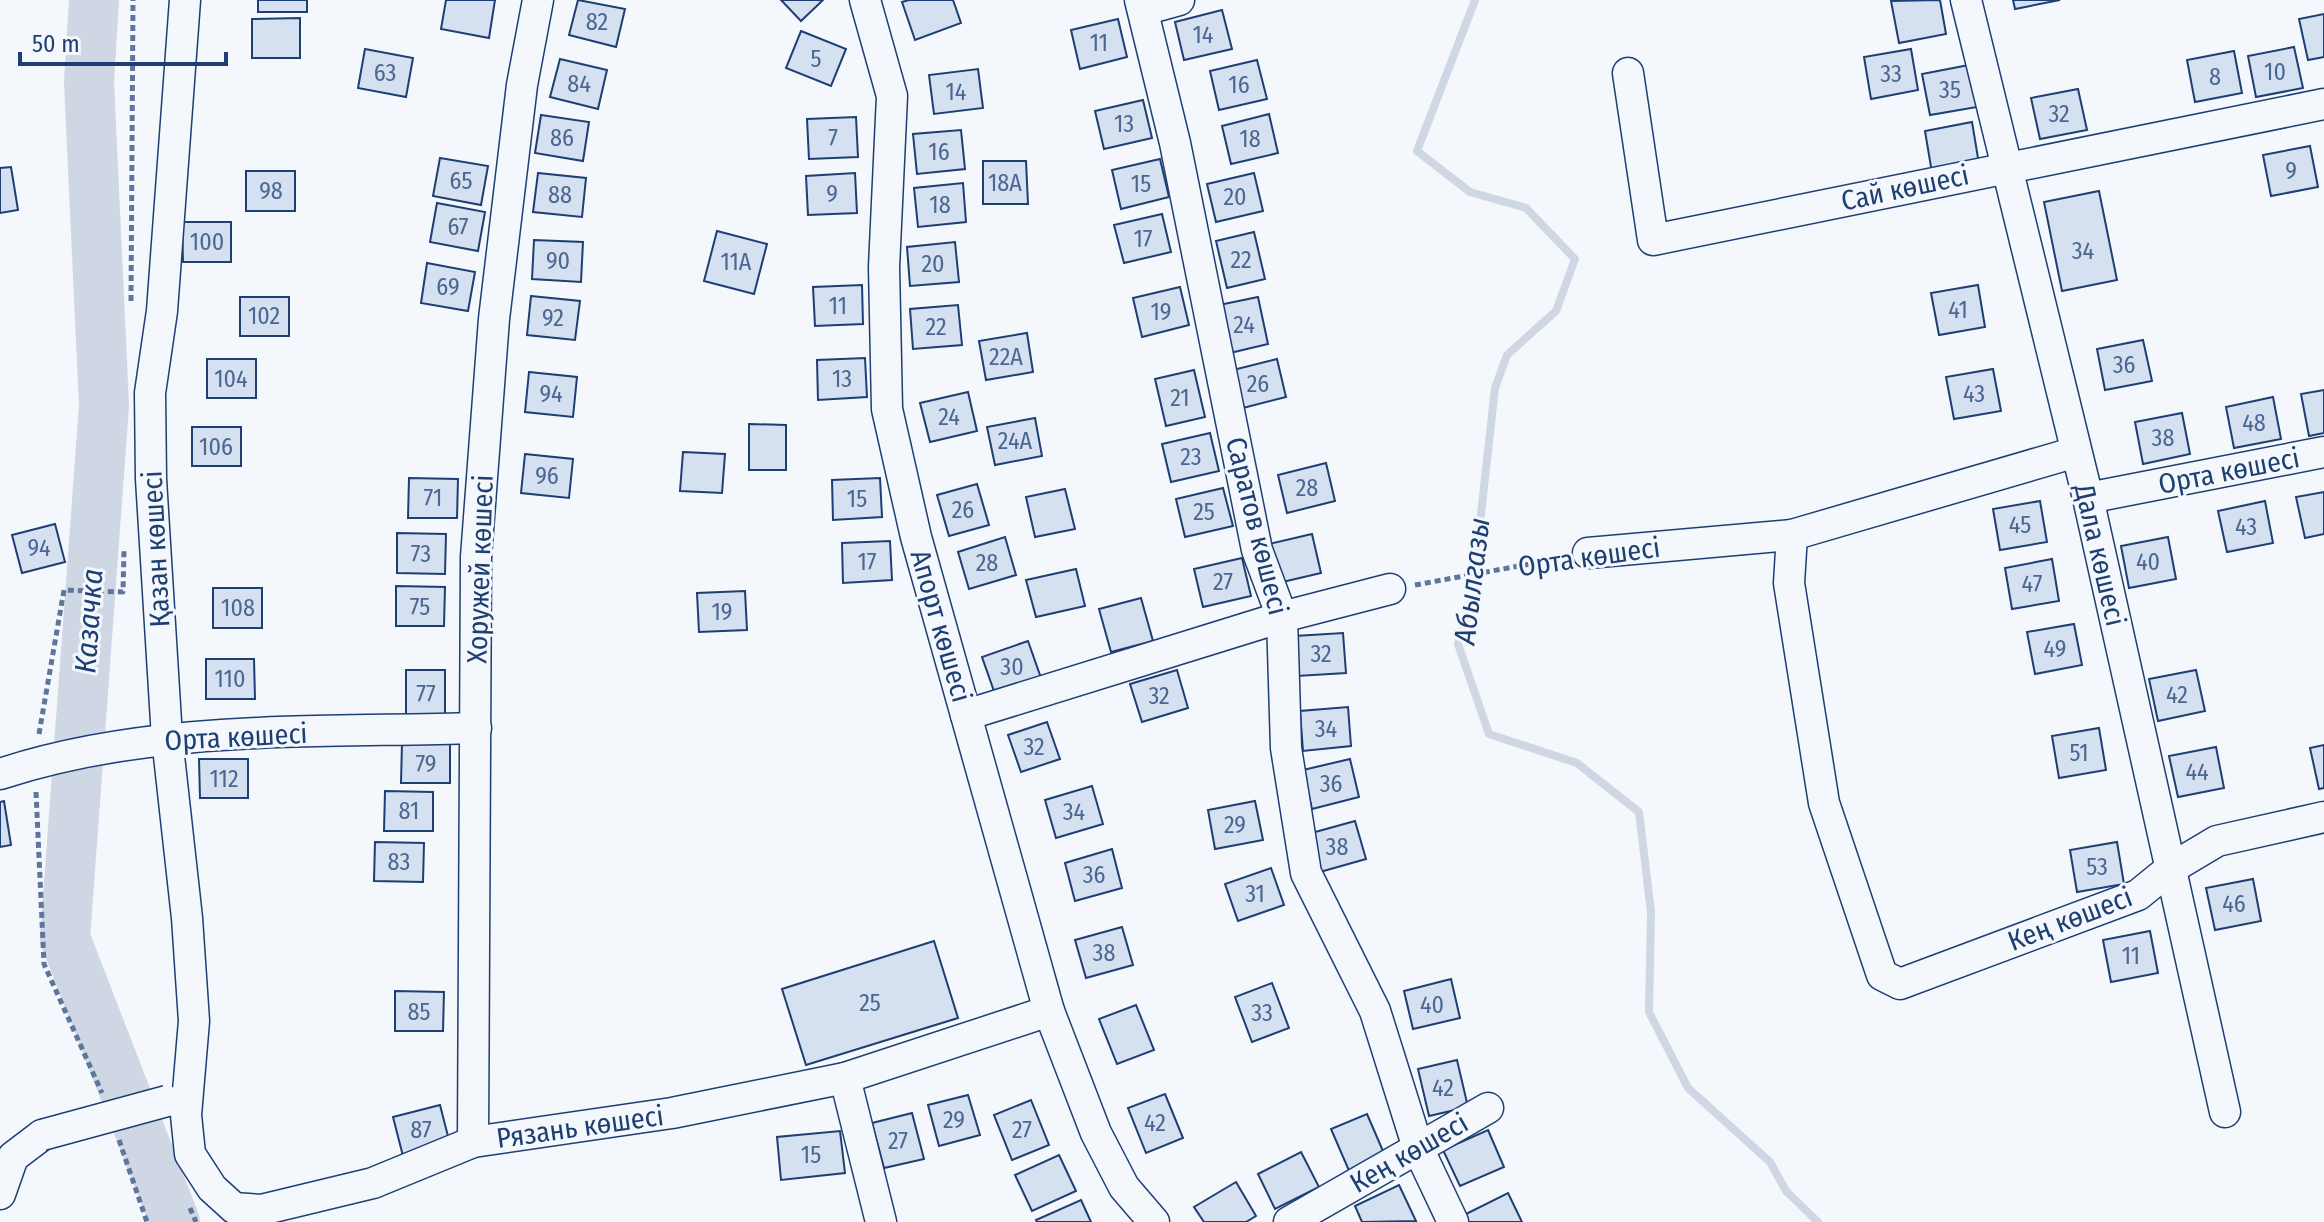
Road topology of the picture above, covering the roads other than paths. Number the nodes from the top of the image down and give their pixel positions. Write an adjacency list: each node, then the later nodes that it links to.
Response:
1 (185, 0): 19 (street, Қазан көшесі)
2 (538, 0): 18 (street, Хоружей көшесі)
3 (866, 0): 17 (street, Апорт көшесі)
4 (1179, 0): 6 (street)
5 (1966, 0): 9 (street, Дала көшесі)
6 (1142, 5): 16 (street, Саратов көшесі)
7 (1628, 73): 9 (street, Сай көшесі)
8 (2324, 104): 9 (street, Сай көшесі)
9 (2007, 167): 10 (street, Дала көшесі)
10 (2076, 452): 12 (street, Дала көшесі); 13 (street, Орта көшесі)
11 (2324, 452): 12 (street, Орта көшесі)
12 (2088, 498): 22 (street, Дала көшесі)
13 (1792, 535): 14 (street, Орта көшесі); 22 (street, Кең көшесі)
14 (1588, 553)
15 (1390, 589): 16 (street)
16 (1282, 617): 17 (street); 29 (street, Саратов көшесі)
17 (966, 715): 23 (street, Апорт көшесі)
18 (476, 728): 19 (street, Орта көшесі); 28 (street, Хоружей көшесі)
19 (159, 740): 20 (street, Орта көшесі); 25 (street, Қазан көшесі)
20 (0, 774)
21 (2324, 817): 22 (street, Кең көшесі)
22 (2170, 869): 27 (street, Дала көшесі)
23 (1049, 1011): 24 (street, Рязань көшесі); 32 (street, Апорт көшесі)
24 (845, 1078): 28 (street, Рязань көшесі); 31 (street)
25 (177, 1100): 28 (street, Рязань көшесі); 30 (street, bridge)
26 (1488, 1108): 29 (street, Кең көшесі)
27 (2225, 1112)
28 (473, 1142)
29 (1418, 1148): 33 (street, Кең көшесі); 34 (street, Саратов көшесі)
30 (0, 1194)
31 (881, 1222)
32 (1154, 1222)
33 (1289, 1222)
34 (1453, 1222)

